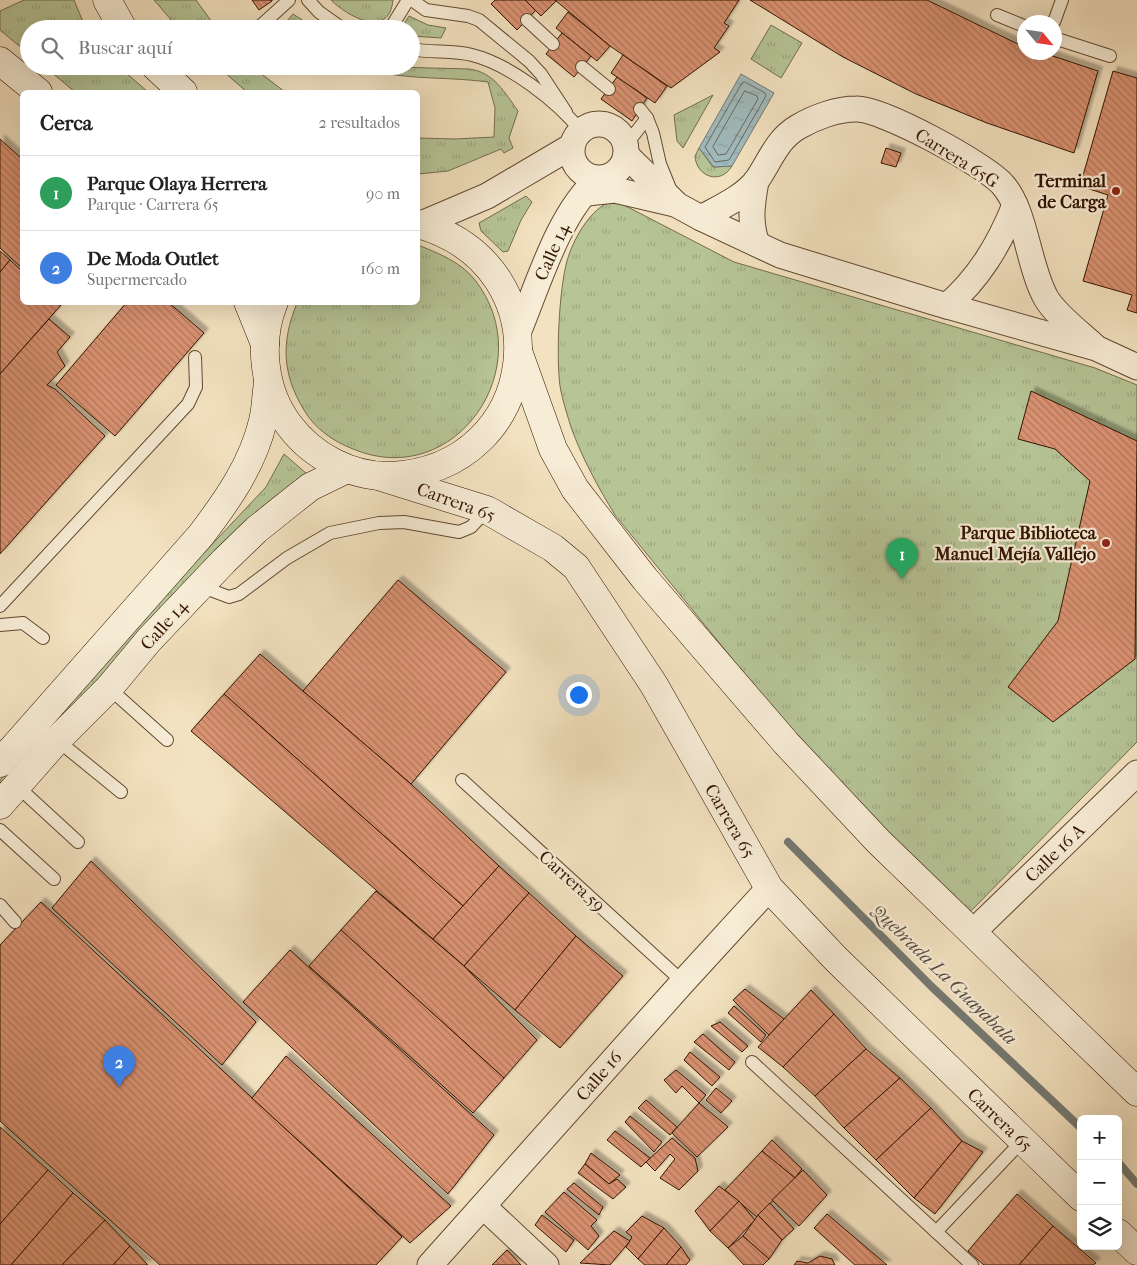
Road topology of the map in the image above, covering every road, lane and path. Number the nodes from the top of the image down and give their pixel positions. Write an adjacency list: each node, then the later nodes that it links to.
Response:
1 (107, 0): 8 (main road)
2 (289, 0): 9 (lane)
3 (308, 0): 10 (lane)
4 (410, 0): 11 (lane); 24 (lane)
5 (1062, 0): 7 (lane)
6 (996, 15): 13 (lane)
7 (1057, 15)
8 (118, 20)
9 (267, 20)
10 (330, 20)
11 (396, 20)
12 (528, 20): 15 (lane)
13 (1017, 23)
14 (1062, 41): 17 (lane)
15 (553, 44)
16 (420, 50): 24 (lane)
17 (1110, 56)
18 (0, 61): 22 (main road)
19 (582, 67): 21 (lane)
20 (165, 75): 23 (main road)
21 (609, 89)
22 (36, 90)
23 (181, 90)
24 (573, 130): 25 (street); 27 (street); 31 (street)
25 (626, 150): 27 (street); 28 (street, Carrera 65G); 28 (lane)
26 (756, 181): 29 (street, Carrera 65G); 30 (street, Carrera 65G); 33 (street, Carrera 65G)
27 (590, 187): 28 (street); 37 (street, Calle 14)
28 (677, 205): 30 (street, Carrera 65G)
29 (1015, 205): 36 (street); 39 (street, Carrera 65G)
30 (700, 218): 33 (street, Carrera 65G)
31 (420, 223)
32 (420, 225): 37 (main road)
33 (756, 244): 36 (street, Carrera 65G)
34 (249, 305): 38 (main road)
35 (273, 305): 38 (main road)
36 (947, 306): 39 (street, Carrera 65G)
37 (518, 343): 44 (main road); 64 (main road)
38 (265, 344): 42 (main road)
39 (1096, 348): 41 (street, Carrera 65G)
40 (195, 357): 47 (lane)
41 (1137, 367)
42 (268, 381): 43 (main road); 53 (main road, Calle 14)
43 (347, 469): 44 (main road); 46 (main road, Calle 14)
44 (378, 476): 45 (main road, Carrera 65)
45 (487, 510): 46 (lane); 61 (main road, Carrera 65)
46 (200, 586): 50 (main road, Calle 14)
47 (0, 606)
48 (0, 625): 49 (lane)
49 (43, 638)
50 (109, 688): 51 (main road, Calle 14); 52 (lane)
51 (57, 740): 56 (lane); 57 (main road, Calle 14)
52 (167, 740)
53 (3, 752)
54 (1137, 773): 64 (street, Calle 16 A)
55 (462, 780): 65 (lane, Carrera 59)
56 (121, 792)
57 (8, 795): 59 (lane)
58 (0, 830): 60 (lane)
59 (78, 842)
60 (54, 879)
61 (769, 888): 65 (street, Calle 16); 68 (main road, Carrera 65)
62 (0, 905): 63 (lane)
63 (16, 922)
64 (972, 933): 67 (main road)
65 (682, 982): 70 (street, Calle 16)
66 (752, 1062): 71 (lane)
67 (1132, 1081)
68 (1022, 1141): 69 (main road, Carrera 65); 71 (lane)
69 (1077, 1194)
70 (483, 1206): 74 (street, Calle 16); 75 (street)
71 (936, 1232): 76 (lane)
72 (1122, 1237): 73 (main road)
73 (1137, 1251)
74 (430, 1265)
75 (546, 1265)
76 (972, 1265)

